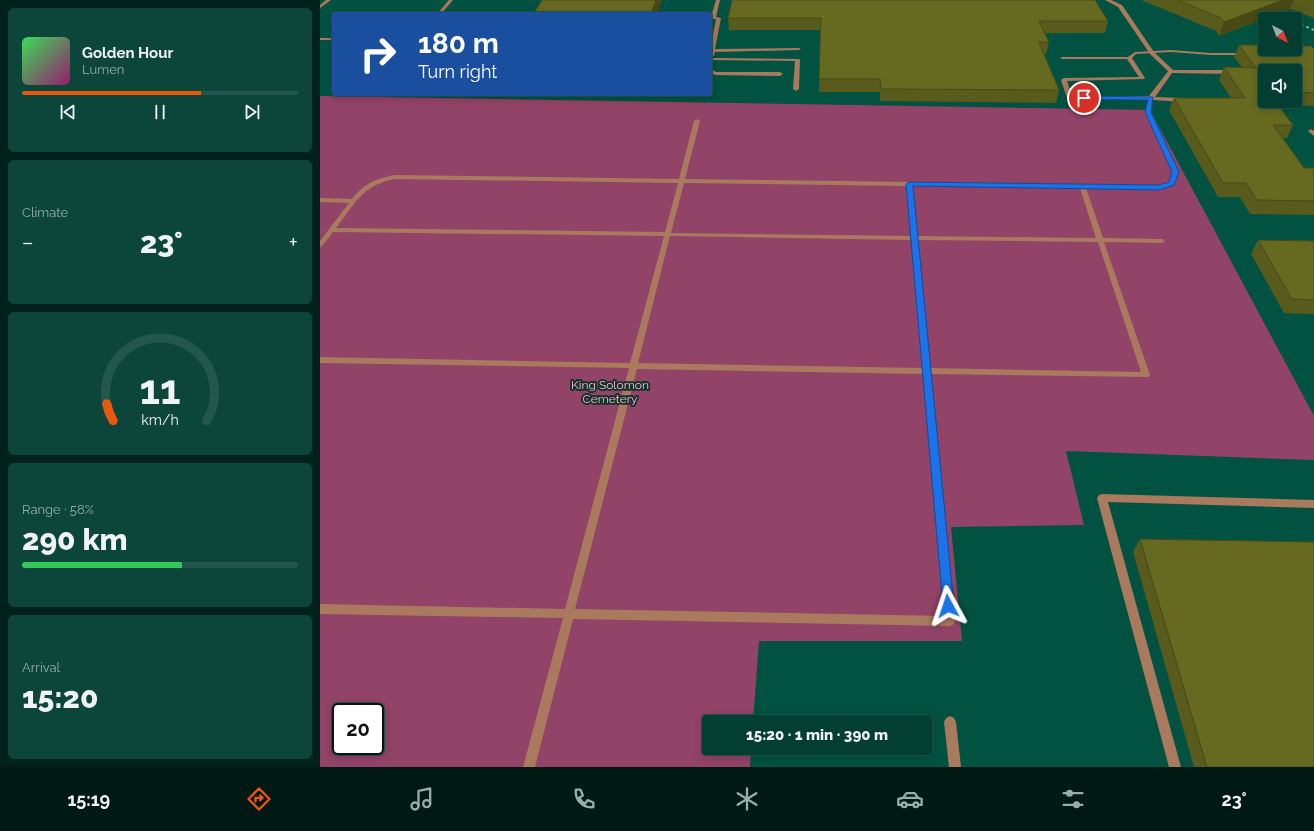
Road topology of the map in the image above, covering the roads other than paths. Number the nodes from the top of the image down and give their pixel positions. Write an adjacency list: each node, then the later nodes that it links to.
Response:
1 (329, 0): 5 (street)
2 (451, 0): 6 (street)
3 (718, 0): 7 (street)
4 (1107, 0): 14 (street)
5 (320, 8)
6 (440, 12)
7 (712, 18): 13 (street)
8 (320, 39): 9 (street)
9 (327, 39): 10 (street); 11 (street)
10 (332, 39)
11 (320, 45)
12 (799, 49): 13 (street)
13 (712, 51)
14 (1152, 53): 15 (street); 17 (street); 20 (street)
15 (1254, 54)
16 (1062, 58): 17 (street)
17 (1129, 58): 24 (street)
18 (712, 60): 23 (street)
19 (712, 71): 22 (street)
20 (1171, 72): 21 (street); 24 (street)
21 (1239, 73)
22 (780, 74)
23 (796, 88)
24 (1151, 98): 25 (street); 29 (street)
25 (1189, 100)
26 (697, 121): 27 (street)
27 (680, 181): 28 (street); 31 (street); 33 (street)
28 (909, 184): 29 (street); 34 (street)
29 (1082, 186): 35 (street)
30 (320, 200): 31 (street)
31 (354, 200): 32 (street)
32 (331, 230): 33 (street); 37 (street)
33 (667, 234): 34 (street); 39 (street)
34 (914, 238): 35 (street); 40 (street)
35 (1101, 241): 36 (street); 40 (street)
36 (1162, 241)
37 (320, 245)
38 (320, 360): 39 (street)
39 (632, 367): 40 (street); 43 (street)
40 (927, 372): 43 (street)
41 (1314, 504): 47 (street)
42 (320, 610): 43 (street)
43 (569, 614): 45 (street)
44 (950, 722): 46 (street)
45 (529, 767)
46 (955, 767)
47 (1175, 767)

